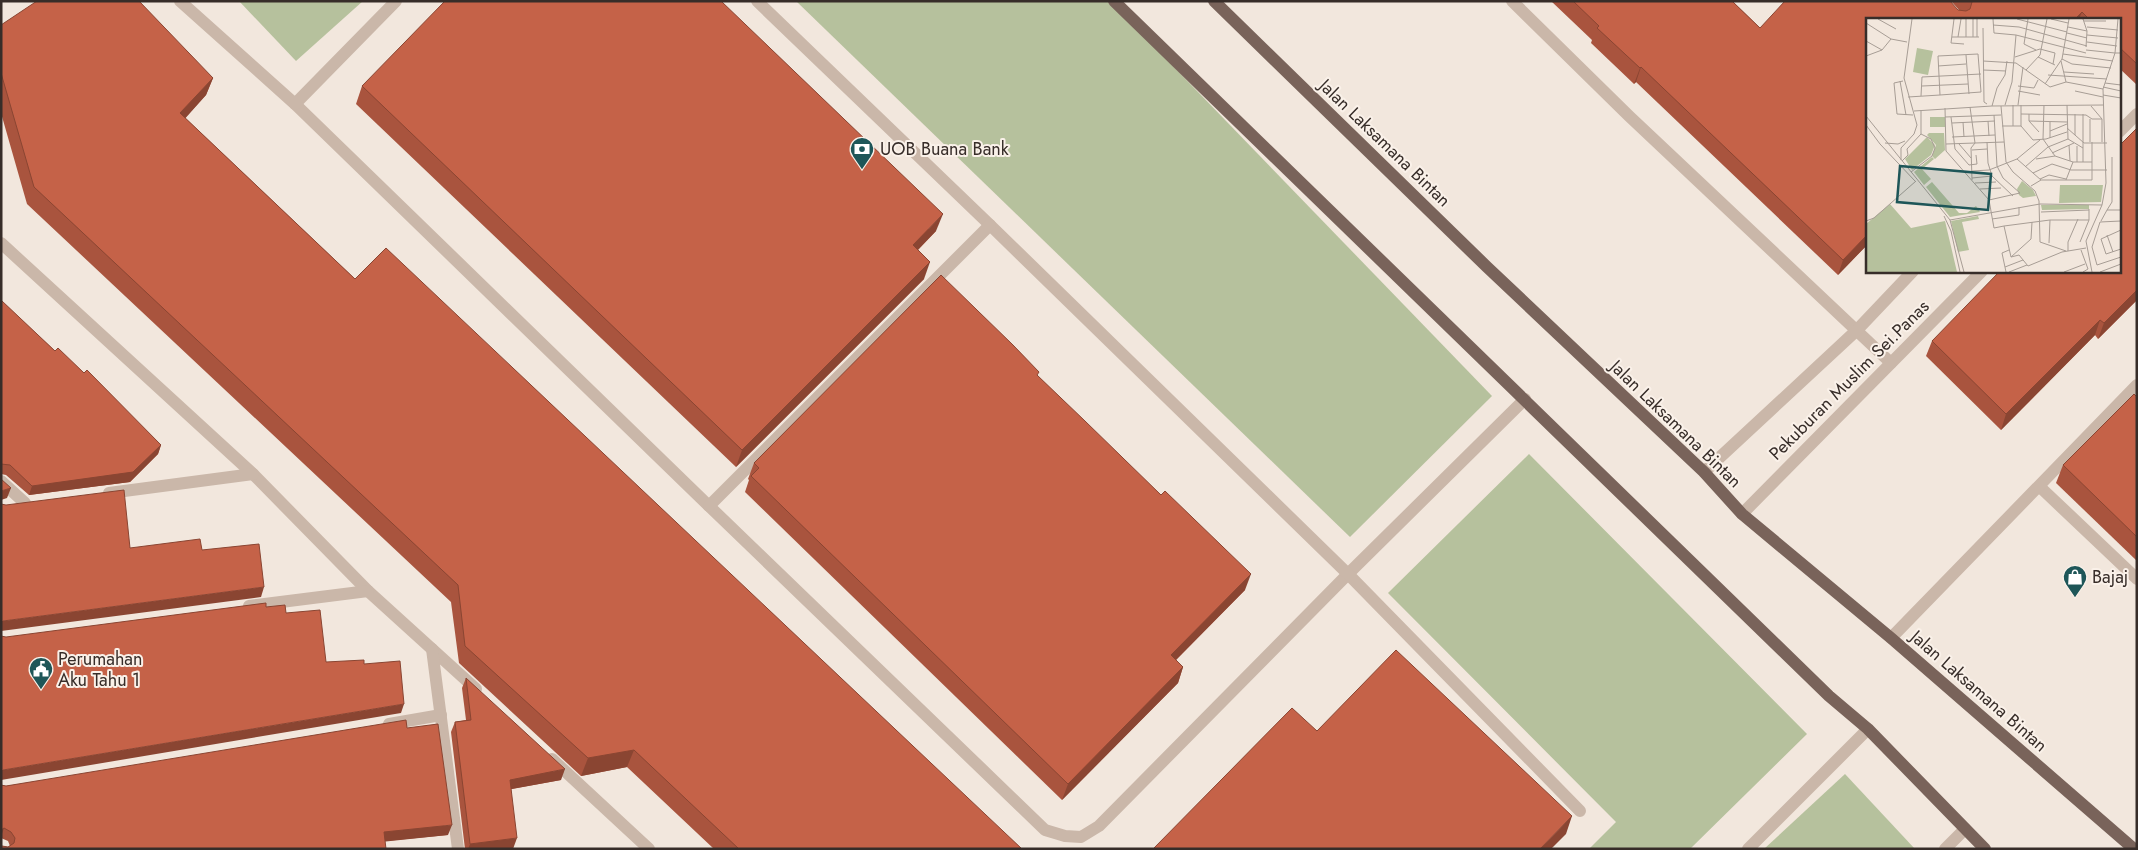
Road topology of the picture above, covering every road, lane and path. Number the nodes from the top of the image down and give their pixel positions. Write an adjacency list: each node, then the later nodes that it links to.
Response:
1 (180, 1): 7 (street)
2 (396, 1): 7 (street)
3 (757, 1): 10 (street)
4 (1114, 1): 17 (main road)
5 (1214, 1): 18 (main road, Jalan Laksamana Bintan)
6 (1512, 1): 14 (street)
7 (295, 104): 24 (street)
8 (2137, 114): 9 (street)
9 (2120, 131)
10 (990, 225): 24 (street); 26 (street)
11 (1, 243): 19 (street)
12 (1912, 272): 14 (street)
13 (1981, 272): 15 (street, Pekuburan Muslim Sei.Panas)
14 (1856, 330): 15 (street); 18 (street)
15 (1891, 363): 25 (street, Pekuburan Muslim Sei.Panas)
16 (2137, 385): 21 (street)
17 (1525, 399): 26 (street); 35 (main road)
18 (1704, 472): 25 (main road, Jalan Laksamana Bintan)
19 (253, 474): 22 (street); 28 (street)
20 (1, 482): 23 (street)
21 (2040, 487): 27 (street); 30 (street)
22 (94, 495)
23 (9, 506)
24 (709, 506): 26 (street)
25 (1742, 514): 30 (main road, Jalan Laksamana Bintan)
26 (1348, 574): 37 (street)
27 (2137, 579)
28 (368, 591): 29 (street); 31 (street)
29 (239, 608)
30 (1892, 638): 44 (main road, Jalan Laksamana Bintan)
31 (432, 649): 32 (street); 33 (street)
32 (482, 695)
33 (441, 715): 34 (street); 39 (street)
34 (373, 726)
35 (1868, 730): 38 (main road); 41 (street)
36 (539, 747): 40 (street)
37 (1580, 811)
38 (1965, 829): 42 (street); 43 (main road)
39 (458, 849)
40 (649, 849)
41 (1748, 849)
42 (1945, 849)
43 (1985, 849)
44 (2134, 849)

